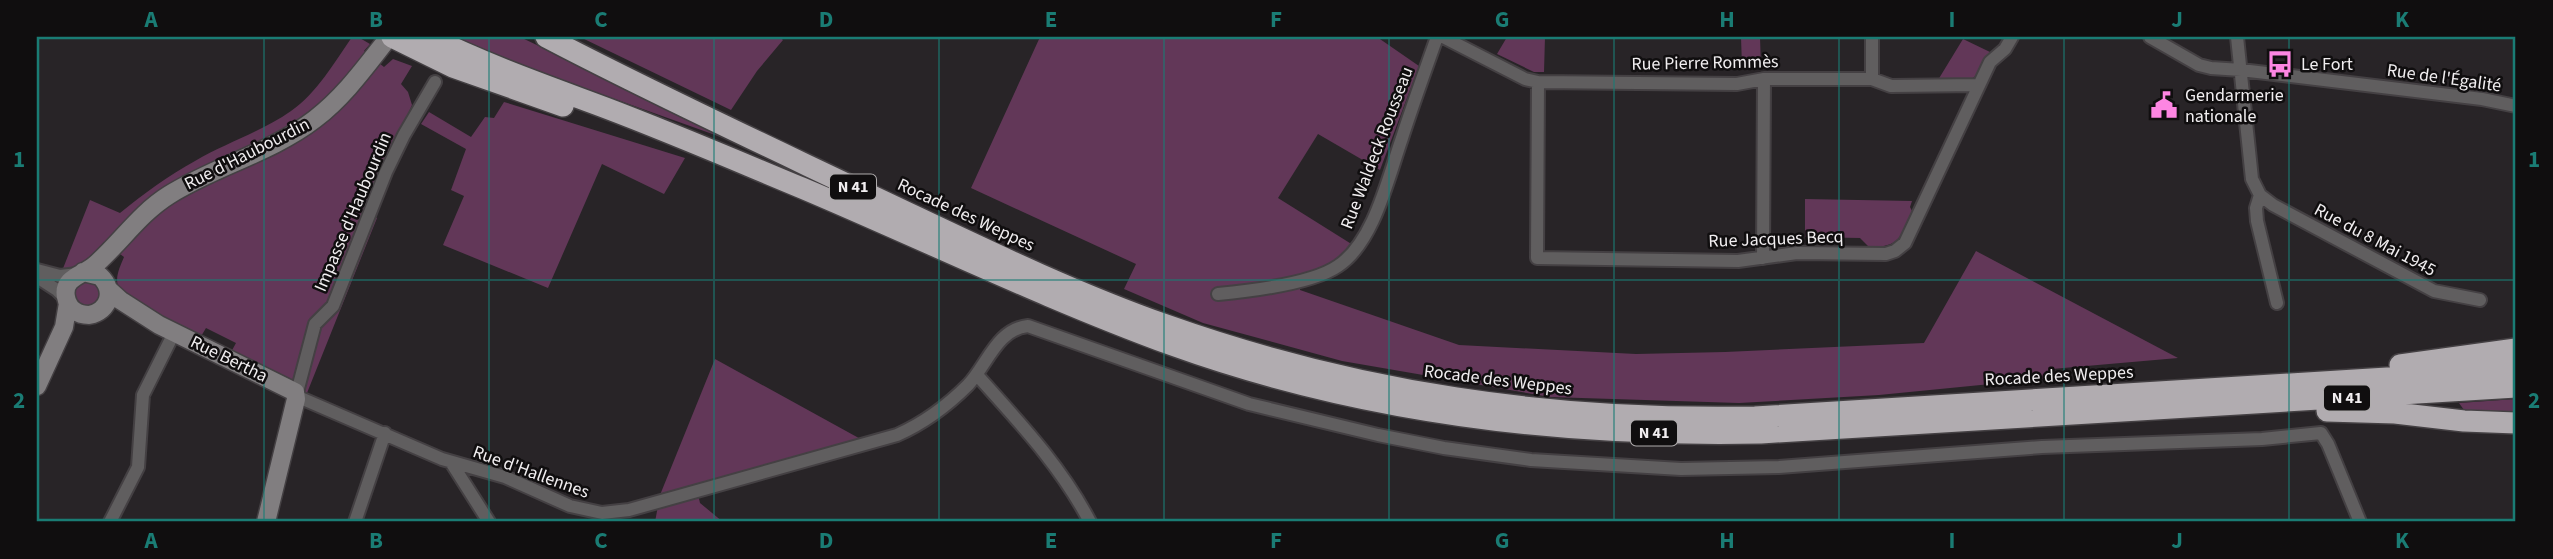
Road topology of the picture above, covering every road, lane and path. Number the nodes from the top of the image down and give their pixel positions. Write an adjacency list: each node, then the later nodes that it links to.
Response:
1 (391, 37): 16 (highway); 18 (main road, Rue d'Haubourdin)
2 (430, 37): 16 (highway, N 41)
3 (546, 37): 36 (highway, Rocade des Weppes / N 41)
4 (1440, 37): 13 (street, Rue Pierre Rommès); 24 (street, Rue Waldeck Rousseau)
5 (1872, 37): 11 (street)
6 (2012, 37): 14 (street, Rue Jacques Becq)
7 (2150, 37): 9 (street, Rue de l'Égalité)
8 (2237, 37): 9 (street)
9 (2241, 70): 15 (street, Rue de l'Égalité); 17 (street)
10 (1764, 79): 11 (street, Rue Pierre Rommès); 13 (street, Rue Pierre Rommès); 19 (street)
11 (1872, 79): 14 (street, Rue Pierre Rommès)
12 (435, 82): 37 (street, Impasse d'Haubourdin)
13 (1538, 82): 19 (street, Rue Jacques Becq)
14 (1979, 85): 19 (street, Rue Jacques Becq)
15 (2516, 106)
16 (771, 176): 38 (highway, N 41)
17 (2260, 195): 25 (street, Rue du 8 Mai 1945); 27 (street)
18 (126, 233): 21 (main road, Rue d'Haubourdin); 23 (main road)
19 (1763, 258)
20 (37, 271): 21 (street)
21 (81, 273): 23 (main road); 26 (main road)
22 (37, 277): 26 (street)
23 (107, 286): 28 (main road); 29 (main road, Rue Bertha)
24 (1218, 293)
25 (2480, 300)
26 (68, 302): 28 (main road); 31 (main road)
27 (2277, 303)
28 (96, 313): 29 (main road, Rue Bertha); 31 (main road)
29 (167, 329): 37 (main road, Rue Bertha); 42 (street)
30 (2516, 349): 36 (highway)
31 (48, 365): 34 (main road)
32 (2516, 370): 36 (highway, Rocade des Weppes / N 41)
33 (977, 376): 41 (street, Rue d'Hallennes); 46 (street); 47 (street, Rue d'Hallennes)
34 (37, 386)
35 (2516, 387): 38 (highway, N 41)
36 (2226, 388)
37 (296, 396): 40 (street, Rue d'Hallennes); 43 (main road)
38 (2178, 408): 39 (highway)
39 (2516, 423)
40 (385, 433): 41 (street, Rue d'Hallennes); 44 (street)
41 (451, 462): 45 (street)
42 (110, 522)
43 (266, 522)
44 (355, 522)
45 (489, 522)
46 (1090, 522)
47 (2360, 522)

